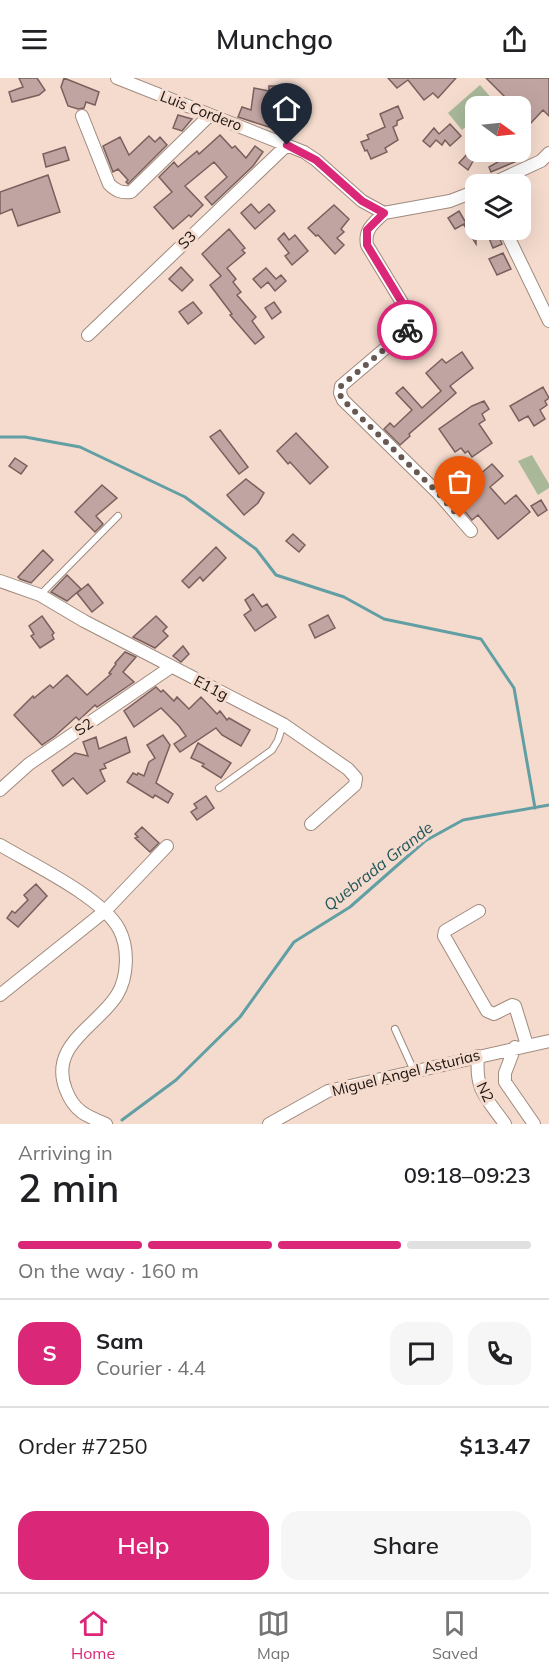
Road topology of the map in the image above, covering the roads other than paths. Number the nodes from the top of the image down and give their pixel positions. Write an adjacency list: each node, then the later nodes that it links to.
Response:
1 (117, 78): 2 (street, Luis Cordero)
2 (210, 115): 3 (street); 4 (street, Luis Cordero)
3 (82, 116)
4 (287, 145): 8 (street, Luis Cordero); 11 (street, S3)
5 (549, 153): 6 (street)
6 (513, 174)
7 (465, 195): 8 (street)
8 (384, 213): 13 (street)
9 (510, 240): 10 (street)
10 (549, 321)
11 (88, 335)
12 (118, 516): 15 (lane)
13 (471, 531)
14 (0, 581): 15 (street, E11g)
15 (40, 595): 16 (street, E11g)
16 (171, 667): 17 (street, E11g); 19 (street, S2)
17 (283, 724): 18 (lane); 20 (street, E11g)
18 (219, 788)
19 (0, 790)
20 (311, 824)
21 (0, 845): 23 (street)
22 (167, 846): 23 (street)
23 (105, 911): 25 (street); 31 (street)
24 (479, 911): 28 (street)
25 (0, 995)
26 (395, 1029): 30 (lane)
27 (549, 1041): 28 (street, Miguel Angel Asturias)
28 (521, 1046): 29 (street, Miguel Angel Asturias); 34 (street, N2)
29 (478, 1056): 30 (street, Miguel Angel Asturias); 33 (street, N2)
30 (414, 1071): 32 (street, Miguel Angel Asturias)
31 (106, 1124)
32 (269, 1124)
33 (504, 1124)
34 (534, 1124)

